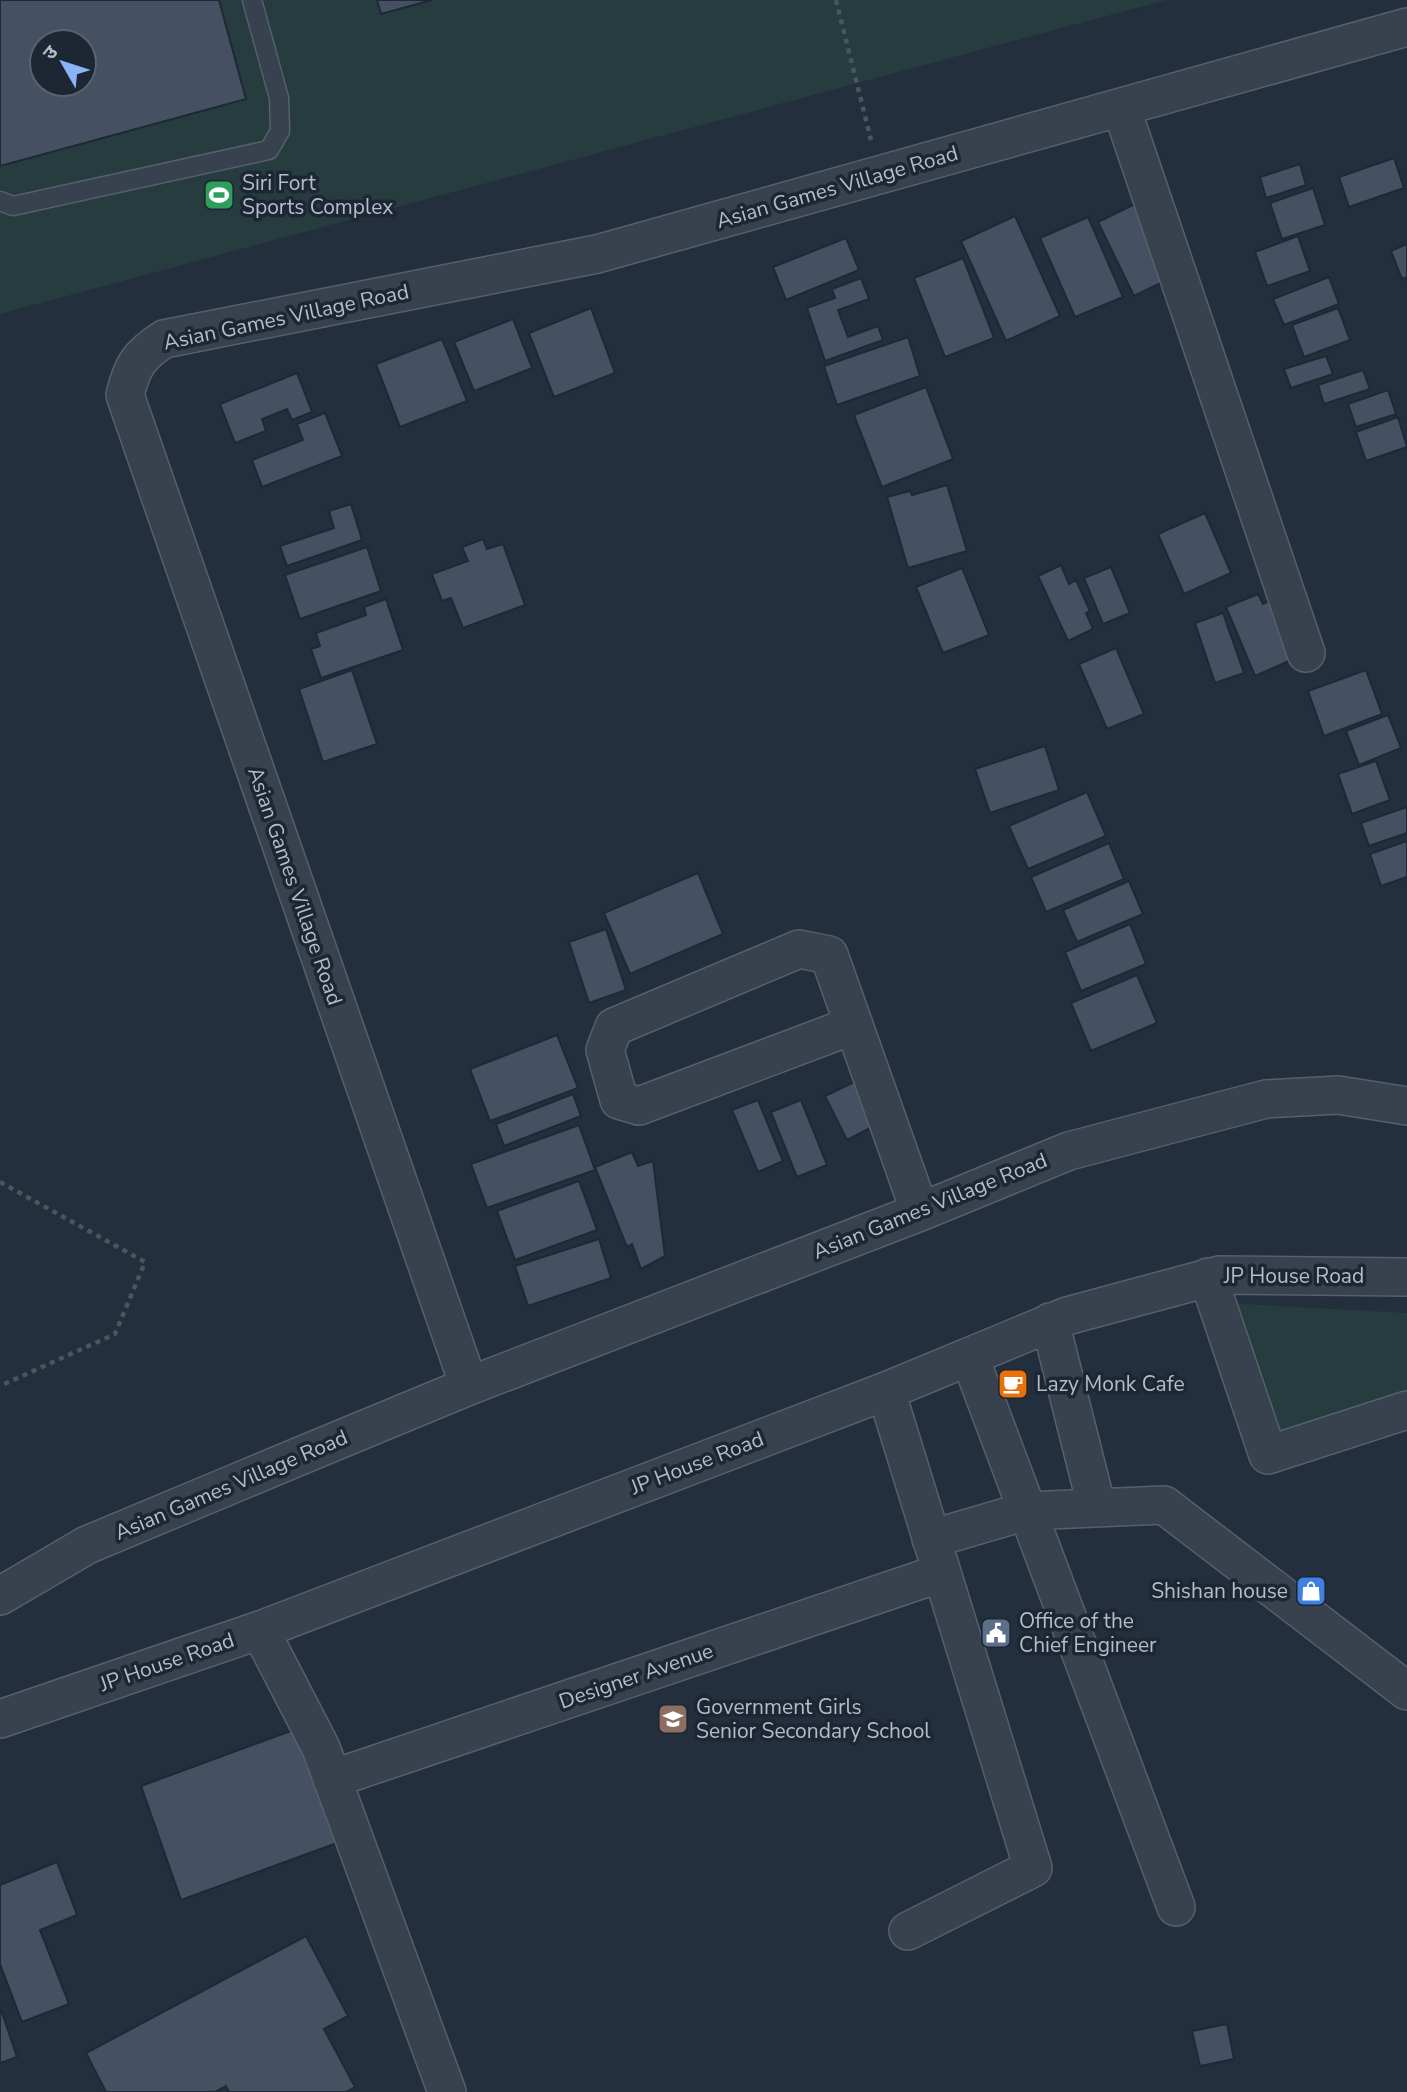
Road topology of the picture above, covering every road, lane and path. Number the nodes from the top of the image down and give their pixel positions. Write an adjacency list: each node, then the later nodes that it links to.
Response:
1 (252, 0): 6 (lane)
2 (836, 0): 5 (path)
3 (1407, 27): 4 (street, Asian Games Village Road)
4 (1121, 107): 5 (street, Asian Games Village Road); 7 (street)
5 (880, 174): 17 (street, Asian Games Village Road)
6 (0, 201)
7 (1306, 653)
8 (854, 1025): 8 (street); 11 (street)
9 (1407, 1106): 11 (street, Asian Games Village Road)
10 (0, 1182): 16 (path)
11 (920, 1212): 17 (street, Asian Games Village Road)
12 (1208, 1277): 13 (street, JP House Road); 14 (street, JP House Road); 19 (street)
13 (1407, 1277)
14 (1050, 1322): 15 (street, JP House Road); 20 (street)
15 (970, 1358): 18 (street, JP House Road); 21 (street)
16 (0, 1386)
17 (469, 1386): 24 (street, Asian Games Village Road)
18 (886, 1391): 22 (street); 25 (street, JP House Road)
19 (1407, 1410)
20 (1097, 1508): 21 (street); 26 (street)
21 (1026, 1511): 22 (street); 29 (street)
22 (931, 1538): 23 (street)
23 (941, 1573): 28 (street, Designer Avenue); 30 (street)
24 (0, 1596)
25 (260, 1630): 27 (street, JP House Road); 28 (street)
26 (1407, 1691)
27 (0, 1719)
28 (332, 1779): 31 (street)
29 (1176, 1907)
30 (908, 1931)
31 (447, 2092)

